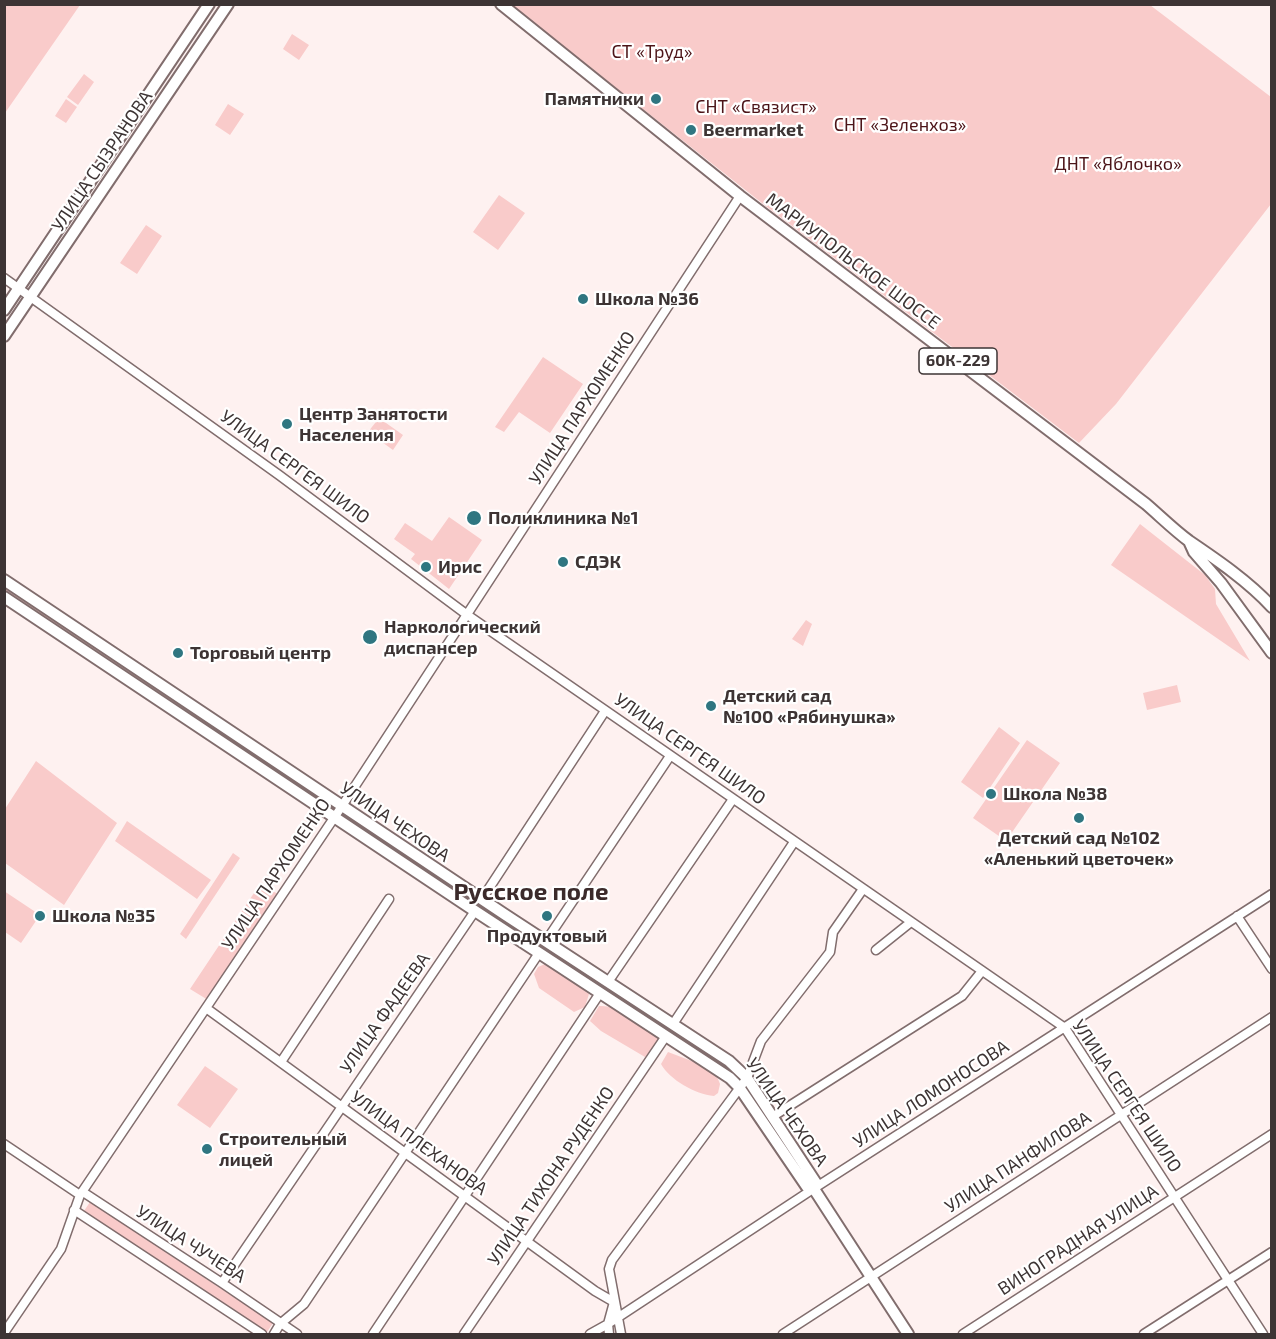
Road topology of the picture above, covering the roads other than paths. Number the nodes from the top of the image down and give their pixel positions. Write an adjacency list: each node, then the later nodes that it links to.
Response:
1 (209, 4): 4 (main road, УЛИЦА СЫЗРАНОВА)
2 (228, 4): 5 (main road, УЛИЦА СЫЗРАНОВА)
3 (501, 4): 6 (main road, МАРИУПОЛЬСКОЕ ШОССЕ / 60К-229)
4 (124, 130): 5 (main road); 8 (main road, УЛИЦА СЫЗРАНОВА)
5 (137, 138): 9 (main road, УЛИЦА СЫЗРАНОВА)
6 (740, 196): 12 (main road, МАРИУПОЛЬСКОЕ ШОССЕ / 60К-229); 16 (street, УЛИЦА ПАРХОМЕНКО)
7 (4, 278): 8 (street, УЛИЦА СЕРГЕЯ ШИЛО)
8 (19, 288): 9 (street, УЛИЦА СЕРГЕЯ ШИЛО); 10 (main road, УЛИЦА СЫЗРАНОВА)
9 (31, 296): 11 (main road, УЛИЦА СЫЗРАНОВА); 16 (street, УЛИЦА СЕРГЕЯ ШИЛО)
10 (4, 310)
11 (4, 336)
12 (1189, 541): 15 (main road, МАРИУПОЛЬСКОЕ ШОССЕ); 17 (main road, МАРИУПОЛЬСКОЕ ШОССЕ)
13 (4, 580): 21 (main road, УЛИЦА ЧЕХОВА)
14 (4, 597): 22 (main road, УЛИЦА ЧЕХОВА)
15 (1272, 608)
16 (466, 614): 18 (street, УЛИЦА СЕРГЕЯ ШИЛО); 21 (street, УЛИЦА ПАРХОМЕНКО)
17 (1272, 652)
18 (605, 711): 19 (street, УЛИЦА СЕРГЕЯ ШИЛО); 27 (street)
19 (670, 756): 20 (street, УЛИЦА СЕРГЕЯ ШИЛО); 31 (street)
20 (733, 799): 23 (street, УЛИЦА СЕРГЕЯ ШИЛО); 36 (street)
21 (342, 806): 22 (street, УЛИЦА ПАРХОМЕНКО); 27 (main road, УЛИЦА ЧЕХОВА)
22 (334, 817): 28 (main road, УЛИЦА ЧЕХОВА); 38 (street, УЛИЦА ПАРХОМЕНКО)
23 (794, 842): 24 (street, УЛИЦА СЕРГЕЯ ШИЛО); 40 (street)
24 (863, 889): 30 (street, УЛИЦА СЕРГЕЯ ШИЛО); 44 (street)
25 (1272, 894): 29 (street, УЛИЦА ЛОМОНОСОВА)
26 (389, 899): 43 (street)
27 (482, 899): 28 (main road); 31 (main road, УЛИЦА ЧЕХОВА)
28 (474, 911): 33 (main road, УЛИЦА ЧЕХОВА); 45 (street, УЛИЦА ФАДЕЕВА)
29 (1237, 916): 34 (street); 41 (street, УЛИЦА ЛОМОНОСОВА)
30 (911, 922): 32 (street); 35 (street, УЛИЦА СЕРГЕЯ ШИЛО)
31 (546, 941): 36 (main road, УЛИЦА ЧЕХОВА)
32 (876, 950)
33 (539, 953): 37 (main road, УЛИЦА ЧЕХОВА); 50 (street)
34 (1272, 969)
35 (982, 971): 41 (street, УЛИЦА СЕРГЕЯ ШИЛО); 47 (street)
36 (608, 982): 40 (main road, УЛИЦА ЧЕХОВА)
37 (600, 993): 42 (main road, УЛИЦА ЧЕХОВА); 53 (street)
38 (206, 1008): 43 (street, УЛИЦА ПЛЕХАНОВА); 52 (street, УЛИЦА ПАРХОМЕНКО)
39 (1272, 1017): 46 (street, УЛИЦА ПАНФИЛОВА)
40 (673, 1024): 44 (main road, УЛИЦА ЧЕХОВА)
41 (1065, 1028): 46 (street, УЛИЦА СЕРГЕЯ ШИЛО); 51 (street, УЛИЦА ЛОМОНОСОВА)
42 (666, 1036): 44 (main road, УЛИЦА ЧЕХОВА); 56 (street, УЛИЦА ТИХОНА РУДЕНКО)
43 (281, 1062): 45 (street, УЛИЦА ПЛЕХАНОВА)
44 (743, 1082): 47 (main road, УЛИЦА ЧЕХОВА); 51 (main road, УЛИЦА ЧЕХОВА); 61 (street)
45 (341, 1106): 50 (street, УЛИЦА ПЛЕХАНОВА); 60 (street, УЛИЦА ФАДЕЕВА)
46 (1121, 1115): 54 (street, УЛИЦА СЕРГЕЯ ШИЛО); 58 (street, УЛИЦА ПАНФИЛОВА)
47 (772, 1117): 51 (main road, УЛИЦА ЧЕХОВА)
48 (1272, 1134): 54 (street, ВИНОГРАДНАЯ УЛИЦА)
49 (4, 1144): 52 (street, УЛИЦА ЧУЧЕВА)
50 (405, 1153): 53 (street, УЛИЦА ПЛЕХАНОВА); 63 (street)
51 (814, 1189): 58 (main road, УЛИЦА ЧЕХОВА); 62 (street, УЛИЦА ЛОМОНОСОВА)
52 (82, 1194): 55 (street, УЛИЦА ПАРХОМЕНКО); 60 (street, УЛИЦА ЧУЧЕВА)
53 (466, 1197): 56 (street, УЛИЦА ПЛЕХАНОВА); 69 (street)
54 (1174, 1197): 59 (street, УЛИЦА СЕРГЕЯ ШИЛО); 76 (street, ВИНОГРАДНАЯ УЛИЦА)
55 (75, 1210): 65 (street, УЛИЦА ПАРХОМЕНКО); 66 (street, УЛИЦА ЧУЧЕВА)
56 (527, 1241): 61 (street, УЛИЦА ПЛЕХАНОВА); 70 (street, УЛИЦА ТИХОНА РУДЕНКО)
57 (1272, 1252): 59 (street)
58 (871, 1277): 74 (street, УЛИЦА ПАНФИЛОВА); 75 (main road, УЛИЦА ЧЕХОВА)
59 (1228, 1280): 77 (street); 78 (street, УЛИЦА СЕРГЕЯ ШИЛО)
60 (222, 1283): 63 (street, УЛИЦА ЧУЧЕВА)
61 (614, 1302): 62 (street); 64 (street)
62 (618, 1317): 64 (street, УЛИЦА ЛОМОНОСОВА); 73 (street)
63 (280, 1324): 67 (street); 68 (street, УЛИЦА ЧУЧЕВА)
64 (608, 1324): 71 (street, УЛИЦА ЛОМОНОСОВА); 72 (street)
65 (4, 1333)
66 (262, 1335)
67 (274, 1335)
68 (297, 1335)
69 (373, 1335)
70 (464, 1335)
71 (590, 1335)
72 (609, 1335)
73 (621, 1335)
74 (783, 1335)
75 (908, 1335)
76 (963, 1335)
77 (1144, 1335)
78 (1263, 1335)

